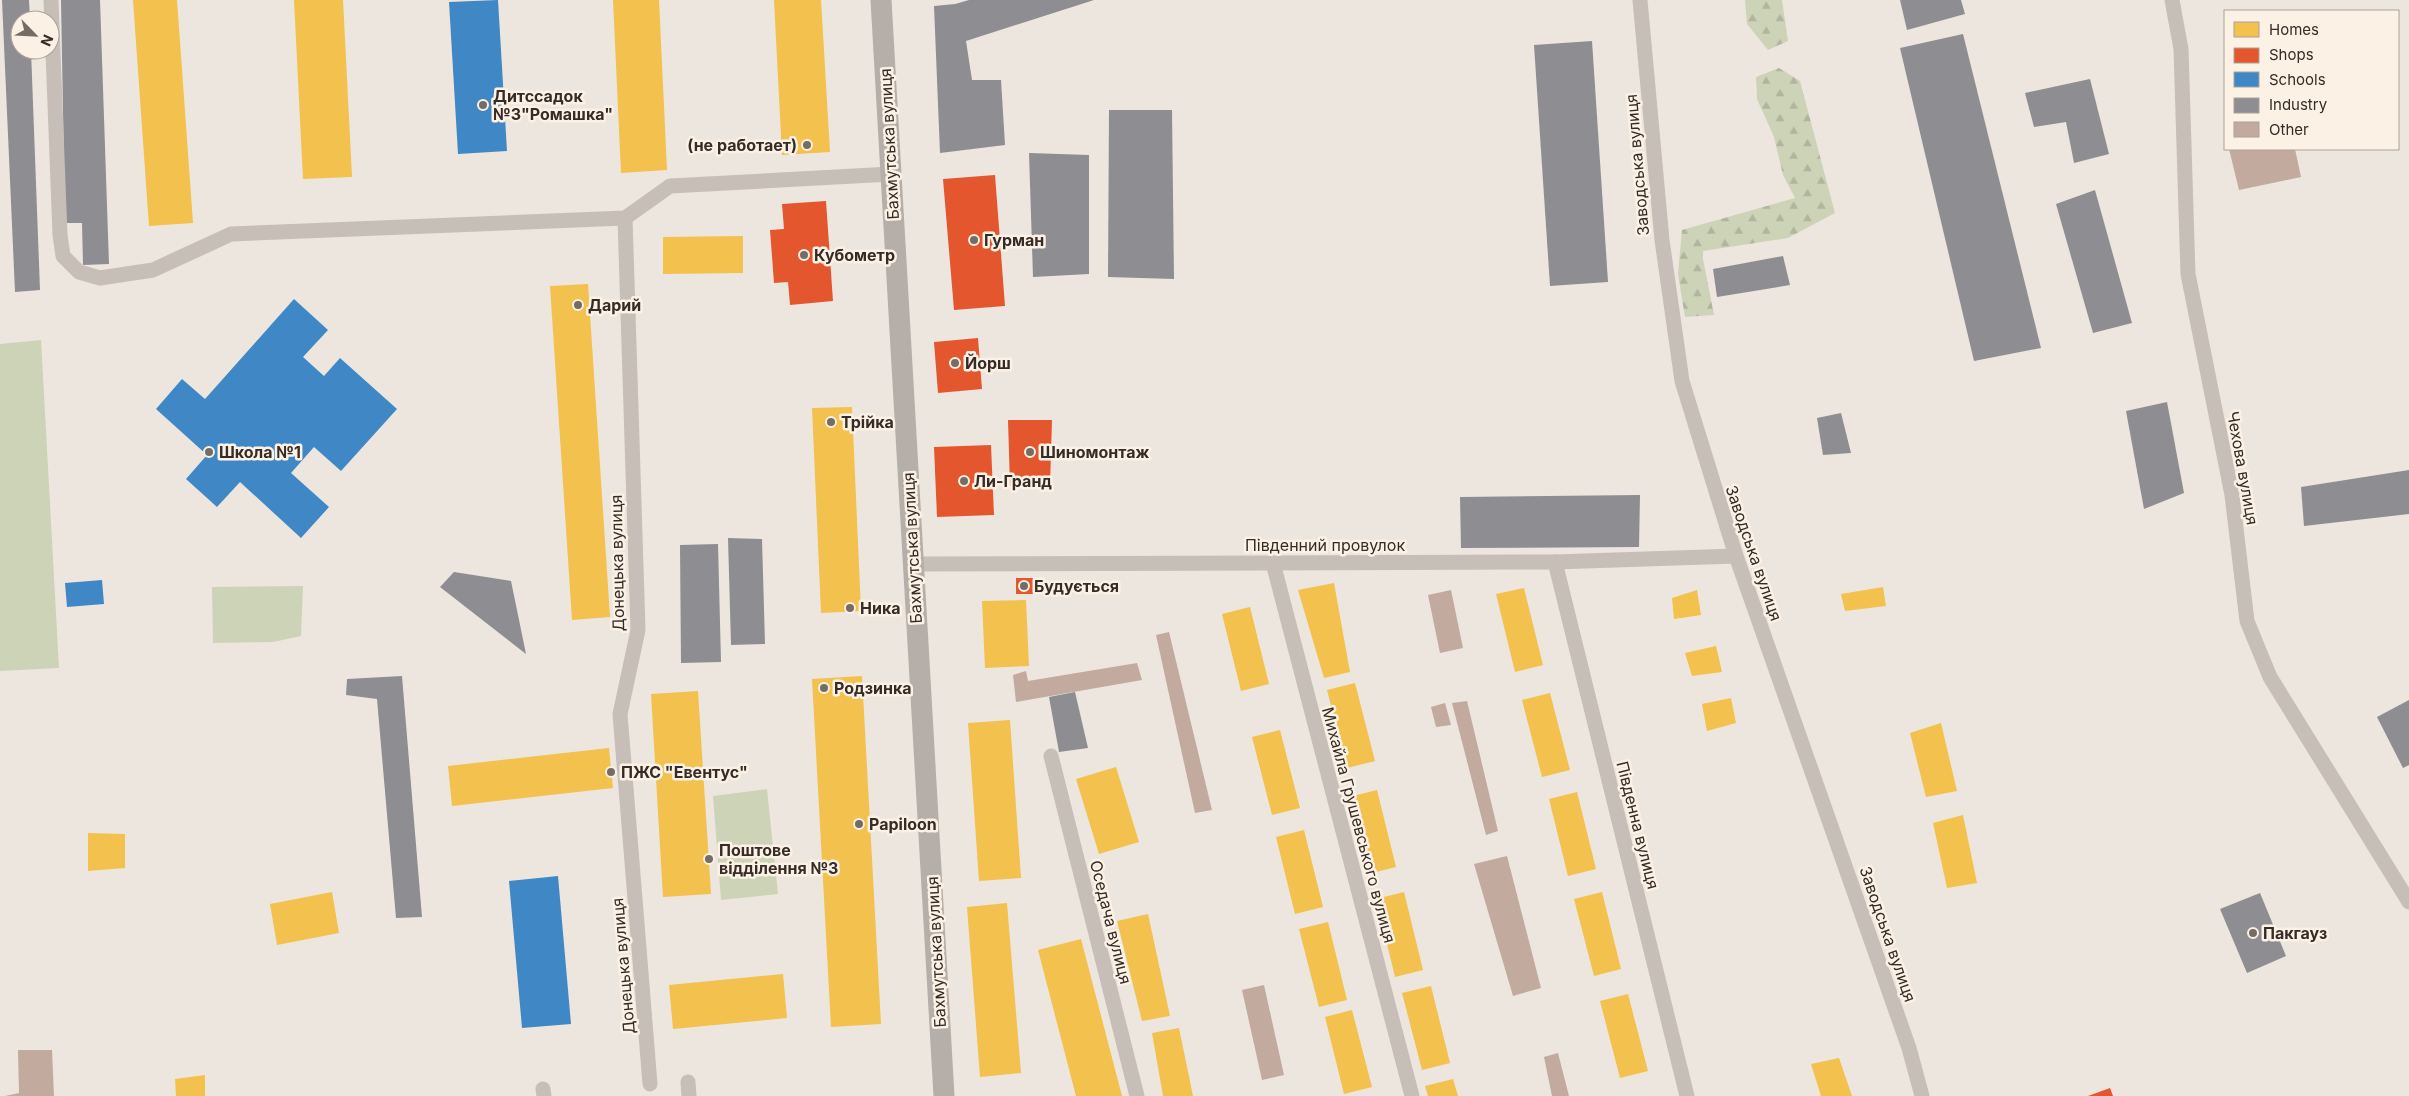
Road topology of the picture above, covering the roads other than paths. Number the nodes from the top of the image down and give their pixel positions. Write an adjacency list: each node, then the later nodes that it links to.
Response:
1 (51, 0): 6 (street)
2 (881, 0): 5 (street, Бахмутська вулиця)
3 (1640, 0): 7 (street, Заводська вулиця)
4 (2172, 0): 12 (street, Чехова вулиця)
5 (891, 174): 6 (street); 10 (street, Бахмутська вулиця)
6 (625, 218): 13 (street, Донецька вулиця)
7 (1736, 556): 8 (street, Південний провулок); 18 (street, Заводська вулиця)
8 (1555, 562): 9 (street, Південний провулок); 17 (street, Південна вулиця)
9 (1273, 563): 10 (street, Південний провулок); 16 (street, Михайла Грушевського вулиця)
10 (913, 564): 14 (street, Бахмутська вулиця)
11 (1051, 756): 15 (street, Оседача вулиця)
12 (2409, 902)
13 (650, 1084)
14 (944, 1096)
15 (1137, 1096)
16 (1412, 1096)
17 (1687, 1096)
18 (1922, 1096)

